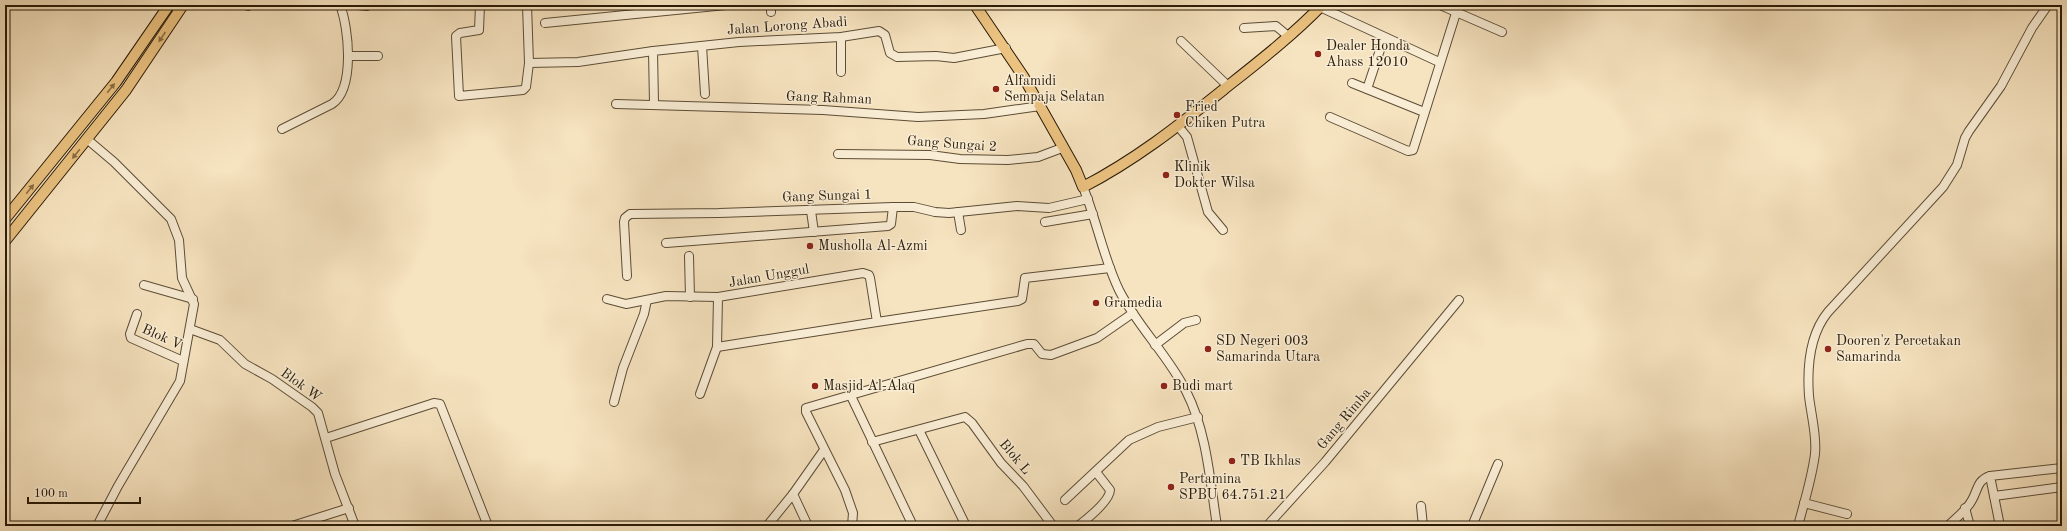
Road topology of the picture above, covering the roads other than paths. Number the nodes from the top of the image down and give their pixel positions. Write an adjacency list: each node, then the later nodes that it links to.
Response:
1 (169, 5): 47 (main road, one-way to 1)
2 (183, 5): 38 (main road, one-way to 38)
3 (340, 5): 22 (street)
4 (480, 5): 25 (street)
5 (527, 5): 25 (street)
6 (726, 5): 12 (street)
7 (975, 5): 20 (main road)
8 (1440, 5): 11 (street)
9 (2048, 5): 88 (street)
10 (1321, 6): 15 (main road); 17 (street)
11 (1456, 13): 14 (street); 24 (street)
12 (545, 23)
13 (1244, 28): 15 (street)
14 (1502, 32)
15 (1288, 36): 28 (main road)
16 (840, 37): 19 (street, Jalan Lorong Abadi); 20 (street, Jalan Lorong Abadi); 26 (street)
17 (1384, 38): 24 (street); 29 (street)
18 (1181, 41): 28 (street)
19 (702, 46): 21 (street, Jalan Lorong Abadi); 30 (street)
20 (1006, 48): 33 (main road)
21 (653, 51): 25 (street, Jalan Lorong Abadi); 32 (street)
22 (349, 56): 23 (street); 37 (street)
23 (378, 56)
24 (1439, 62): 34 (street)
25 (529, 63)
26 (841, 72)
27 (1352, 83): 29 (street)
28 (1228, 86): 36 (main road)
29 (1367, 89): 34 (street)
30 (705, 94)
31 (616, 104): 32 (street, Gang Rahman)
32 (654, 104): 33 (street, Gang Rahman)
33 (1040, 106): 39 (main road)
34 (1424, 112): 35 (street)
35 (1330, 117)
36 (1178, 126): 41 (main road); 50 (street)
37 (282, 129)
38 (88, 140): 52 (main road, one-way to 52); 60 (street)
39 (1062, 148): 40 (street, Gang Sungai 2); 41 (main road)
40 (838, 154)
41 (1083, 187): 42 (street)
42 (1088, 199): 45 (street, Gang Sungai 1); 46 (street)
43 (892, 207): 44 (street, Gang Sungai 1); 45 (street, Gang Sungai 1); 51 (street)
44 (811, 211): 51 (street); 56 (street, Gang Sungai 1)
45 (958, 212): 49 (street)
46 (1093, 214): 48 (street); 55 (street)
47 (5, 219)
48 (1045, 222)
49 (961, 230)
50 (1223, 230)
51 (814, 232): 53 (street)
52 (5, 242)
53 (666, 243)
54 (689, 256): 58 (street)
55 (1110, 268): 64 (street); 67 (street)
56 (626, 276)
57 (144, 285): 60 (street)
58 (690, 297): 59 (street); 62 (street)
59 (718, 297): 67 (street, Jalan Unggul); 70 (street, Jalan Unggul)
60 (193, 299): 68 (street)
61 (607, 299): 62 (street)
62 (647, 300): 74 (street)
63 (1459, 300): 105 (street, Gang Rimba)
64 (1133, 313): 69 (street); 73 (street)
65 (137, 314): 71 (street, Blok V)
66 (1196, 320): 69 (street)
67 (877, 322): 70 (street)
68 (190, 329): 71 (street); 77 (street, Blok W)
69 (1155, 345): 75 (street)
70 (717, 347): 72 (street, Jalan Unggul)
71 (183, 361): 93 (street)
72 (700, 394)
73 (850, 394): 78 (street); 79 (street)
74 (614, 402)
75 (1198, 417): 82 (street); 104 (street)
76 (919, 430): 78 (street); 101 (street); 102 (street, Blok L)
77 (326, 438): 90 (street, Blok W); 96 (street)
78 (872, 442): 100 (street)
79 (824, 450): 85 (street); 99 (street)
80 (1498, 464): 107 (street)
81 (2062, 468): 83 (street)
82 (1096, 472): 87 (street); 103 (street)
83 (1990, 476): 86 (street); 91 (street)
84 (2062, 487): 86 (street)
85 (793, 494): 97 (street); 98 (street)
86 (1994, 496): 111 (street)
87 (1065, 500)
88 (1804, 503): 92 (street); 108 (street)
89 (1421, 506): 106 (street)
90 (349, 508): 94 (street); 95 (street, Blok W)
91 (1965, 508): 109 (street); 110 (street)
92 (1847, 514)
93 (97, 526)
94 (292, 526)
95 (355, 526)
96 (488, 526)
97 (767, 526)
98 (808, 526)
99 (852, 526)
100 (913, 526)
101 (966, 526)
102 (1053, 526)
103 (1078, 526)
104 (1217, 526)
105 (1267, 526)
106 (1423, 526)
107 (1472, 526)
108 (1798, 526)
109 (1948, 526)
110 (1970, 526)
111 (2000, 526)

